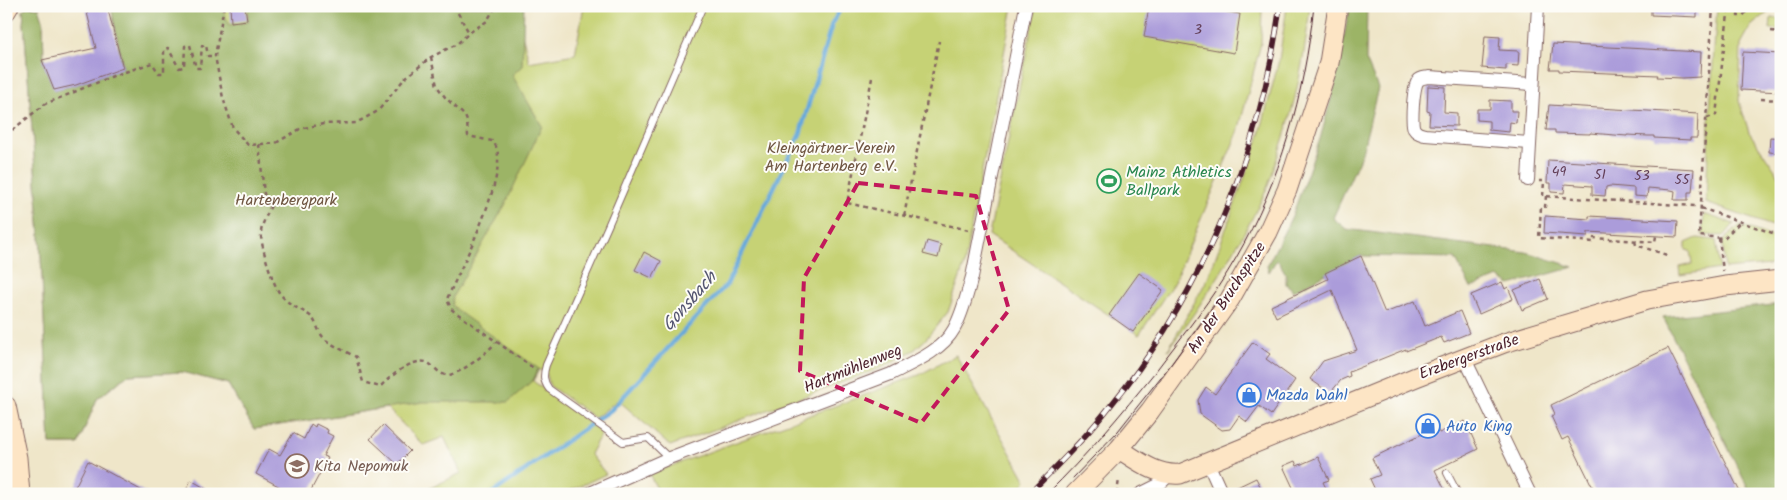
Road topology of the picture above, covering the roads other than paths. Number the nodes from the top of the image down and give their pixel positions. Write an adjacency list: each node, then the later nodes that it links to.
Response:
1 (9, 6): 7 (main road)
2 (703, 6): 16 (lane)
3 (1026, 6): 16 (street, Hartmühlenweg)
4 (1328, 6): 9 (main road, An der Bruchspitze)
5 (1338, 6): 9 (main road, An der Bruchspitze)
6 (1538, 6): 8 (street)
7 (6, 12)
8 (1533, 84): 10 (street); 10 (street)
9 (1308, 132): 15 (main road, An der Bruchspitze)
10 (1530, 143): 11 (street)
11 (1528, 180)
12 (1781, 280): 13 (main road, Erzbergerstraße)
13 (1464, 358): 17 (main road, Erzbergerstraße); 26 (street)
14 (6, 406): 20 (main road)
15 (1119, 449): 19 (main road); 22 (main road, An der Bruchspitze)
16 (669, 458): 21 (street, Hartmühlenweg)
17 (1208, 463): 19 (main road, Erzbergerstraße); 24 (street)
18 (1447, 473): 25 (lane)
19 (1169, 475): 23 (street, Erzbergerstraße)
20 (20, 494)
21 (588, 494)
22 (1075, 494)
23 (1140, 494)
24 (1222, 494)
25 (1458, 494)
26 (1530, 494)

